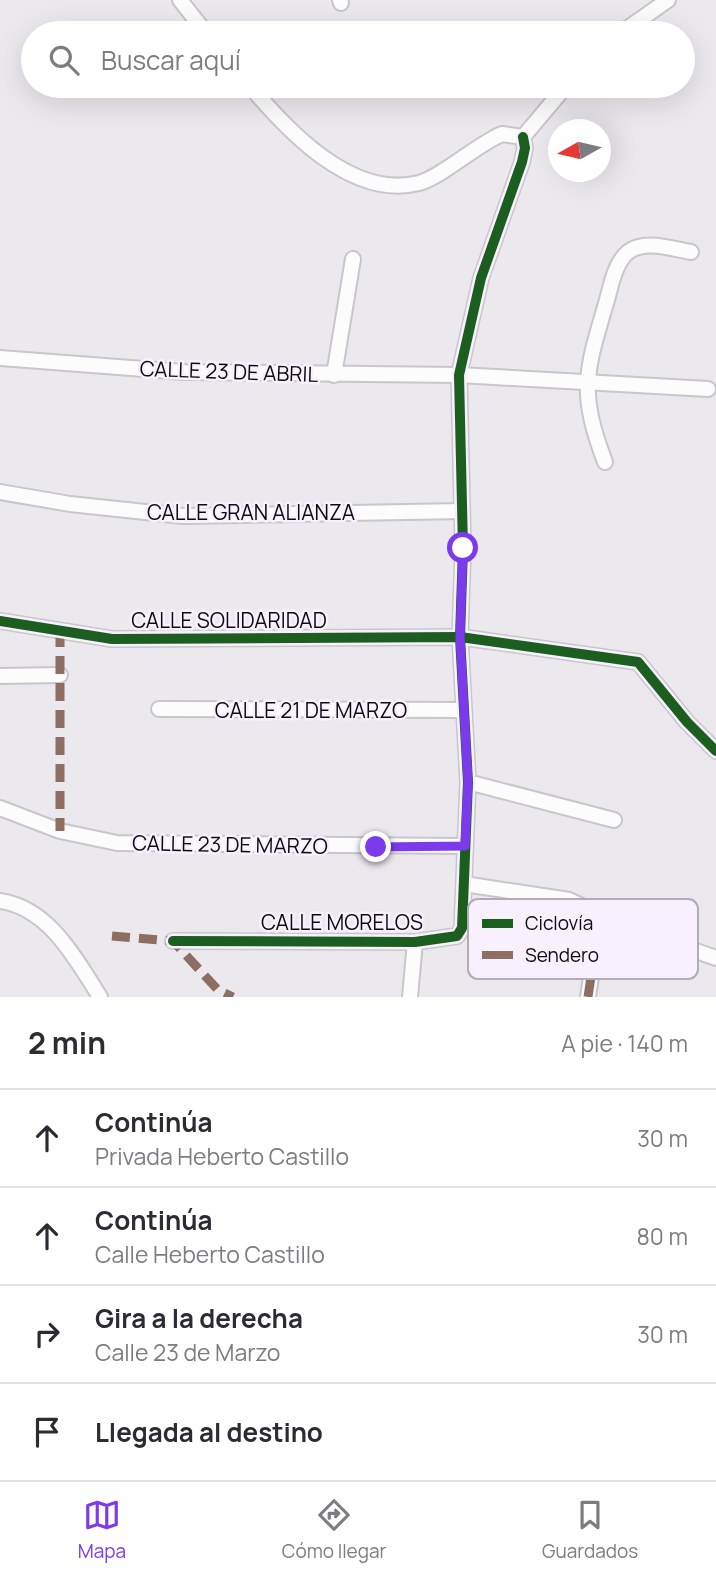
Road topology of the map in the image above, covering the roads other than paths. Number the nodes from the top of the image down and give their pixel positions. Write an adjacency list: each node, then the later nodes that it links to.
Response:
1 (180, 0): 3 (street)
2 (668, 0): 4 (street)
3 (196, 21)
4 (638, 21)
5 (261, 98): 7 (street)
6 (556, 98): 7 (street)
7 (523, 137): 12 (street)
8 (691, 252): 13 (street)
9 (353, 259): 11 (street)
10 (0, 358): 11 (street, CALLE 23 DE ABRIL)
11 (334, 375): 12 (street, CALLE 23 DE ABRIL)
12 (459, 375): 13 (street, CALLE 23 DE ABRIL); 17 (street)
13 (586, 380): 14 (street, CALLE 23 DE ABRIL); 15 (street)
14 (708, 389)
15 (605, 462)
16 (0, 492): 17 (street, CALLE GRAN ALIANZA)
17 (462, 511): 19 (street)
18 (0, 621): 19 (street, CALLE SOLIDARIDAD)
19 (460, 637): 23 (street); 24 (street, CALLE SOLIDARIDAD)
20 (0, 676): 21 (street)
21 (60, 676)
22 (159, 709): 23 (street, CALLE 21 DE MARZO)
23 (462, 710): 25 (street)
24 (716, 751)
25 (468, 782): 27 (street); 28 (street)
26 (0, 808): 28 (street, CALLE 23 DE MARZO)
27 (614, 820)
28 (465, 846): 29 (street)
29 (464, 884): 30 (street); 33 (street, CALLE MORELOS)
30 (562, 899)
31 (0, 901): 37 (street)
32 (173, 940): 33 (street, CALLE MORELOS)
33 (415, 942): 38 (street)
34 (698, 951): 35 (street)
35 (716, 958)
36 (591, 979): 39 (street)
37 (100, 997)
38 (410, 997)
39 (588, 997)

